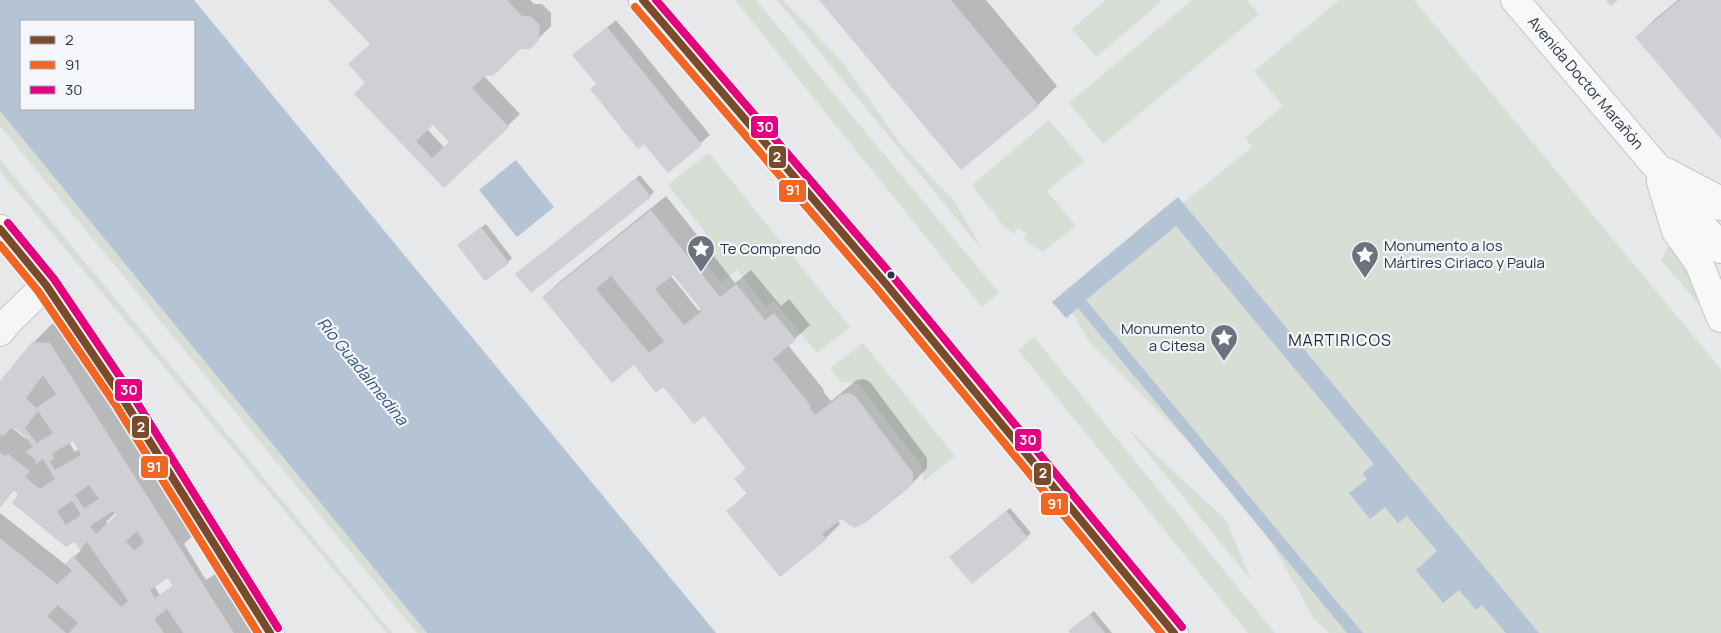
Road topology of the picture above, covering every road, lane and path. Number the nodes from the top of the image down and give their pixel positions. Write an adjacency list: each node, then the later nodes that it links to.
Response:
1 (643, 0): 11 (main road)
2 (1515, 0): 3 (main road, Avenida Doctor Marañón)
3 (1656, 166): 4 (main road, Avenida Doctor Marañón); 6 (main road, Avenida Doctor Marañón); 8 (main road, Avenida Doctor Marañón)
4 (1721, 206)
5 (0, 229): 7 (main road)
6 (1721, 249)
7 (46, 285): 9 (street); 10 (main road)
8 (1721, 318)
9 (0, 332)
10 (270, 633)
11 (1174, 633)

